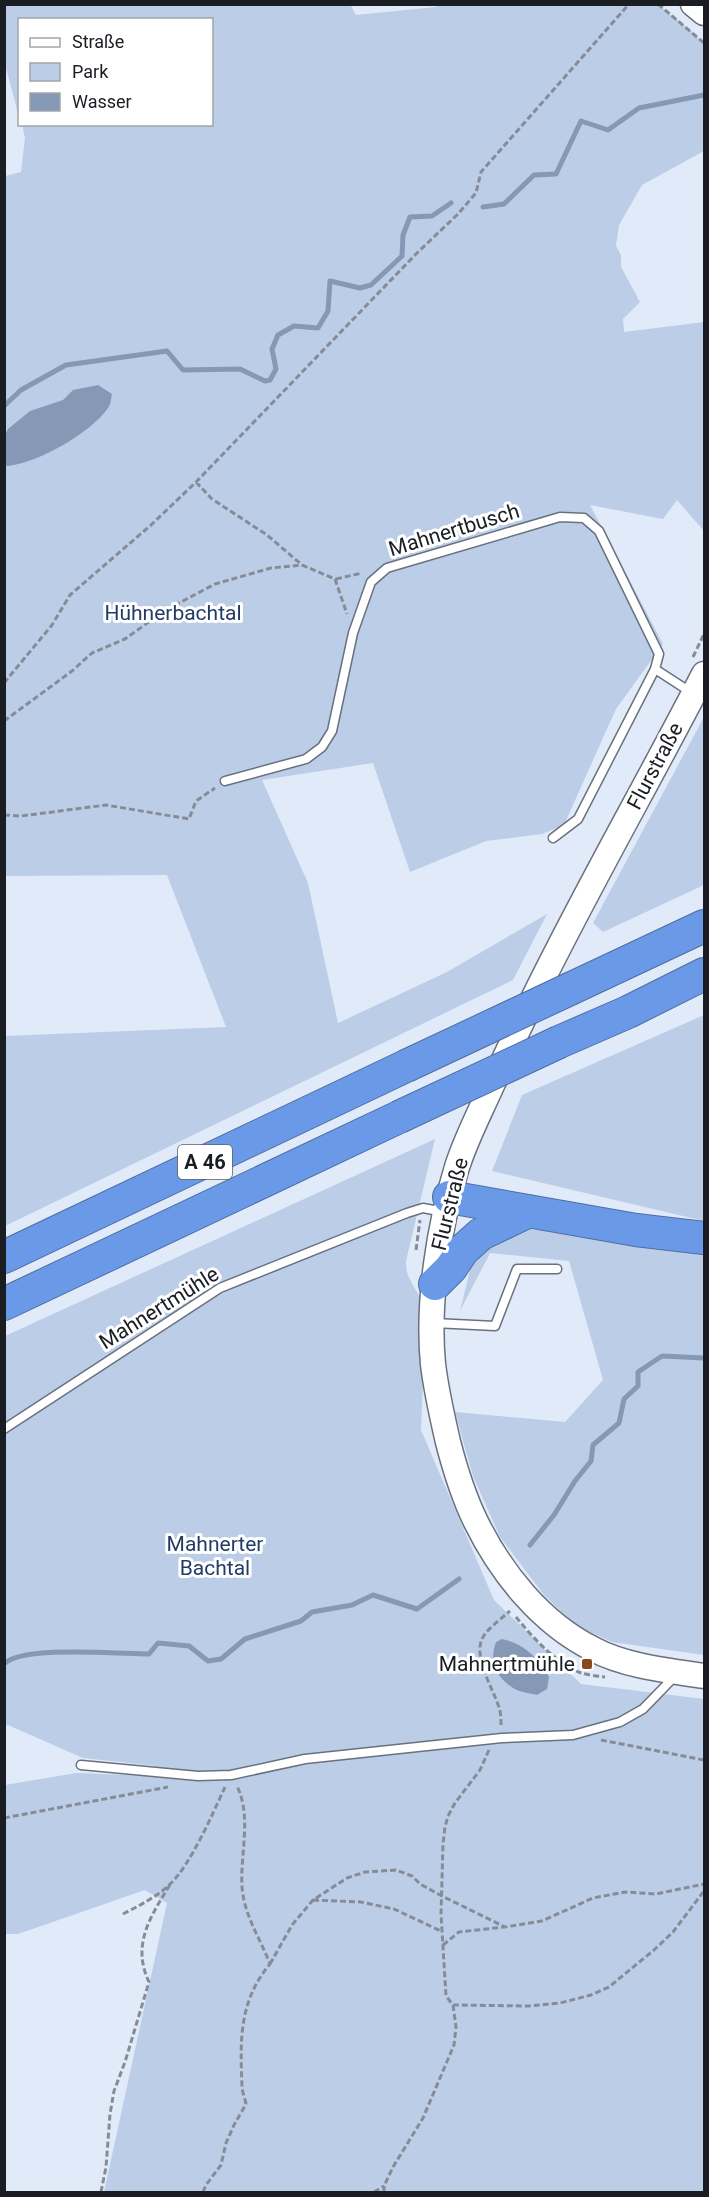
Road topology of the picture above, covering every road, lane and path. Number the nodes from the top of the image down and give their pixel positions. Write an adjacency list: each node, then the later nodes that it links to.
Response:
1 (629, 4): 6 (path)
2 (658, 4): 5 (path)
3 (693, 4): 4 (main road)
4 (705, 13)
5 (705, 43)
6 (196, 482): 7 (path); 10 (path)
7 (302, 565): 8 (path); 12 (path)
8 (353, 633): 9 (lane, Mahnertbusch); 13 (lane, Mahnertbusch)
9 (656, 669): 11 (lane); 15 (lane)
10 (4, 683)
11 (699, 684): 20 (main road, Flurstraße)
12 (4, 721)
13 (225, 781): 14 (path)
14 (4, 815)
15 (553, 838)
16 (705, 926): 23 (highway, A 46, bridge)
17 (705, 974): 19 (highway, A 46)
18 (705, 994): 19 (highway)
19 (628, 1012): 26 (highway, A 46, bridge)
20 (447, 1204): 21 (highway); 25 (main road, Flurstraße); 28 (lane, Mahnertmühle)
21 (529, 1211): 22 (highway); 25 (highway)
22 (705, 1238)
23 (4, 1257)
24 (557, 1269): 27 (lane)
25 (435, 1284): 27 (main road, Flurstraße)
26 (4, 1304)
27 (432, 1323): 30 (main road, Flurstraße)
28 (4, 1430)
29 (510, 1611): 33 (path)
30 (678, 1672): 31 (main road, Flurstraße); 32 (lane)
31 (705, 1676)
32 (573, 1735): 33 (lane); 34 (path)
33 (502, 1738): 36 (lane); 42 (path)
34 (705, 1760)
35 (81, 1765): 37 (lane)
36 (231, 1775): 37 (lane); 39 (path); 48 (path)
37 (198, 1776): 38 (path)
38 (4, 1818)
39 (171, 1883): 44 (path); 51 (path)
40 (705, 1884): 45 (path)
41 (705, 1891): 49 (path)
42 (442, 1896): 43 (path); 45 (path); 46 (path)
43 (313, 1900): 46 (path); 48 (path)
44 (123, 1914)
45 (505, 1927): 47 (path)
46 (443, 1932): 47 (path)
47 (443, 1945): 49 (path)
48 (270, 1964): 52 (path)
49 (453, 2005): 50 (path)
50 (384, 2186): 53 (path); 54 (path)
51 (101, 2193)
52 (203, 2193)
53 (374, 2193)
54 (384, 2193)

